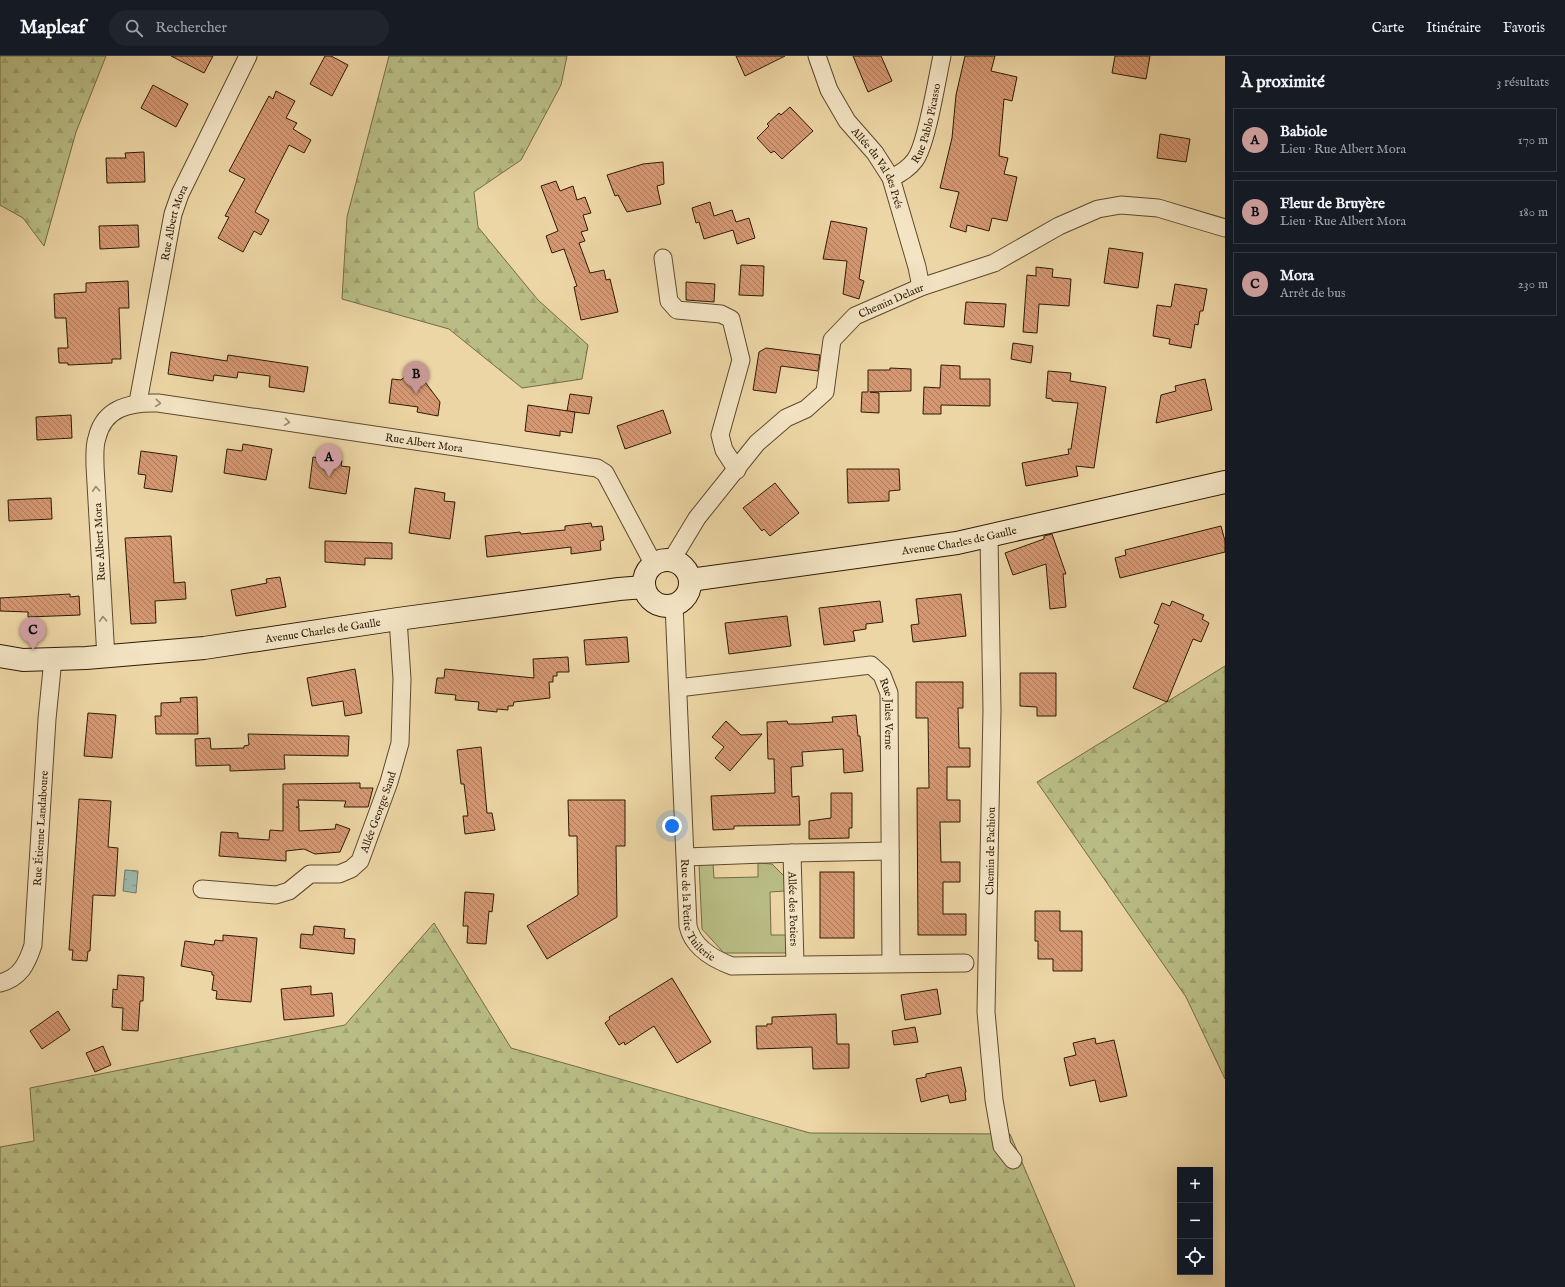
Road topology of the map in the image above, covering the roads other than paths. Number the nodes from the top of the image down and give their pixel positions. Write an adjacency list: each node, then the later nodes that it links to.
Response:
1 (248, 56): 8 (street, Rue Albert Mora)
2 (817, 56): 4 (street, Allée du Val des Prés)
3 (942, 56): 4 (street, Rue Pablo Picasso)
4 (891, 178): 7 (street, Allée du Val des Prés)
5 (1225, 228): 7 (street, Chemin Delaur)
6 (663, 258): 9 (street)
7 (921, 287): 9 (street, Chemin Delaur)
8 (138, 402): 12 (street, Rue Albert Mora, one-way to 12); 18 (street, Rue Albert Mora, one-way to 8)
9 (737, 470): 12 (street, Chemin Delaur)
10 (1225, 482): 11 (street, Avenue Charles de Gaulle)
11 (989, 537): 13 (street, Avenue Charles de Gaulle); 29 (street, Chemin de Pachiou)
12 (662, 563): 13 (street); 14 (street)
13 (690, 580): 15 (street)
14 (644, 587): 15 (street); 16 (street, Avenue Charles de Gaulle)
15 (674, 606): 20 (street, Rue de la Petite Tuilerie)
16 (398, 619): 18 (street, Avenue Charles de Gaulle); 24 (street, Allée George Sand)
17 (0, 656): 19 (street, Avenue Charles de Gaulle)
18 (106, 658): 19 (street, Avenue Charles de Gaulle)
19 (53, 659): 28 (street, Rue Étienne Landaboure)
20 (678, 688): 21 (street, Rue Jules Verne); 23 (street, Rue de la Petite Tuilerie)
21 (890, 851): 22 (street); 25 (street, Rue Jules Verne)
22 (792, 853): 23 (street); 27 (street, Allée des Potiers)
23 (686, 858): 27 (street, Rue de la Petite Tuilerie)
24 (202, 889)
25 (891, 963): 26 (street, Rue de la Petite Tuilerie); 27 (street, Rue de la Petite Tuilerie)
26 (965, 963)
27 (795, 964)
28 (0, 983)
29 (1014, 1160)

